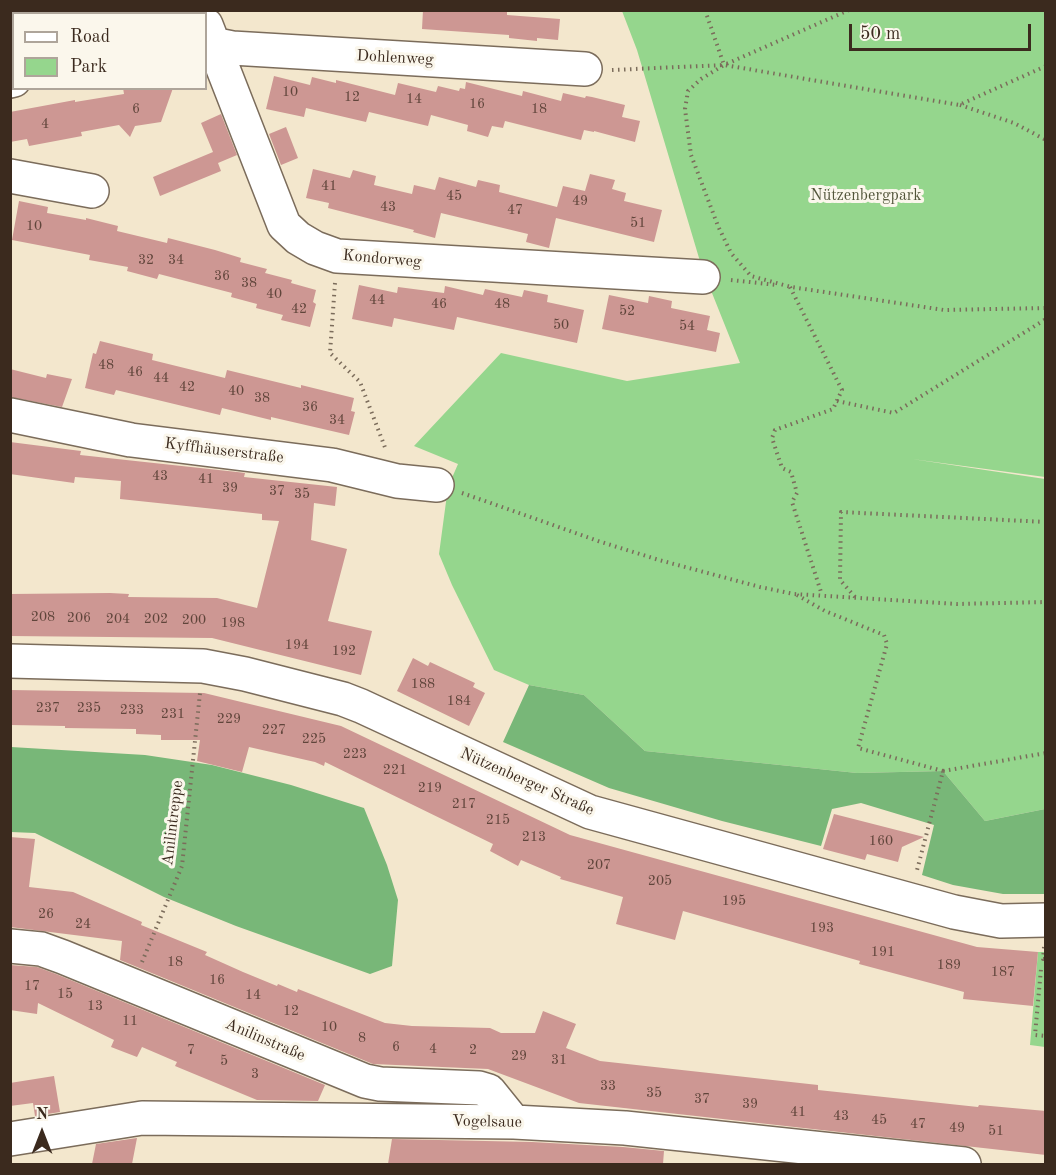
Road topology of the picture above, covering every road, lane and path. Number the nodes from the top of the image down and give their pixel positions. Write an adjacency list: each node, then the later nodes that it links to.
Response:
1 (705, 10): 5 (path)
2 (849, 10): 5 (path)
3 (207, 29): 7 (street, Dohlenweg)
4 (207, 33): 12 (street, Kondorweg)
5 (724, 65): 7 (path); 8 (path); 14 (path)
6 (1046, 66): 8 (path)
7 (585, 69)
8 (959, 105): 9 (path)
9 (1046, 140)
10 (10, 176): 11 (street)
11 (92, 190)
12 (337, 256): 13 (street, Kondorweg); 19 (path)
13 (714, 278): 14 (path)
14 (791, 287): 15 (path); 17 (path)
15 (1046, 308)
16 (1046, 319): 17 (path)
17 (837, 401): 23 (path)
18 (10, 415): 19 (street, Kyffhäuserstraße)
19 (397, 481): 20 (street, Kyffhäuserstraße)
20 (437, 485): 22 (path)
21 (1046, 522): 24 (path)
22 (794, 594): 23 (path); 29 (path)
23 (822, 595): 24 (path)
24 (855, 598): 25 (path)
25 (1046, 602)
26 (10, 661): 31 (street, Nützenberger Straße)
27 (200, 691): 34 (path, Anilintreppe)
28 (1046, 753): 29 (path)
29 (943, 771): 30 (path)
30 (916, 875)
31 (1046, 920)
32 (10, 946): 34 (street, Anilinstraße)
33 (1046, 970): 35 (path)
34 (133, 985): 36 (street, Anilinstraße)
35 (1046, 1036)
36 (514, 1122): 37 (street, Vogelsaue); 38 (street, Vogelsaue)
37 (10, 1139)
38 (964, 1164)

